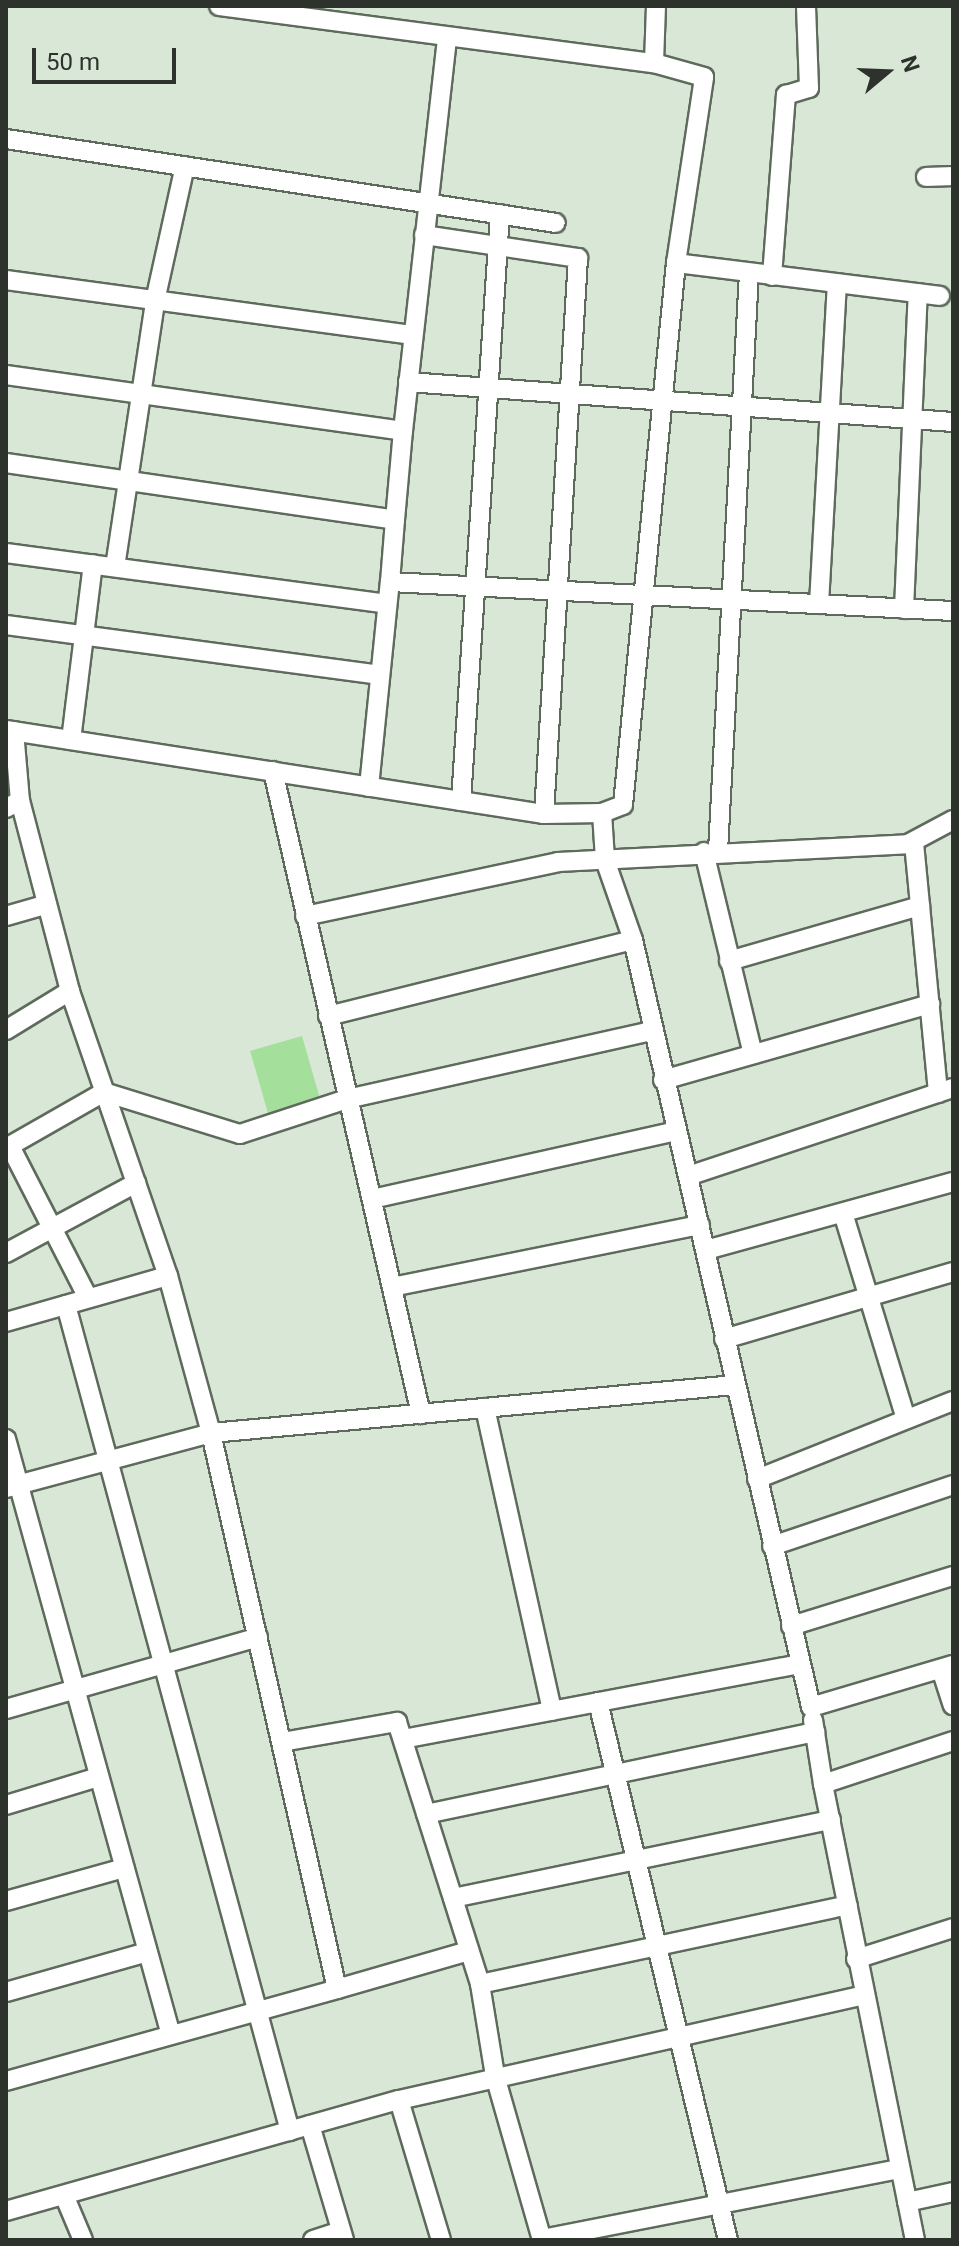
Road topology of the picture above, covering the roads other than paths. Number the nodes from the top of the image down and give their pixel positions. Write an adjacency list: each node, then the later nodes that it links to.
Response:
1 (219, 6): 4 (street)
2 (656, 6): 5 (street)
3 (806, 6): 17 (street)
4 (447, 37): 5 (street); 10 (street)
5 (654, 63): 15 (street)
6 (6, 139): 7 (street)
7 (185, 166): 10 (street); 22 (street)
8 (953, 176): 9 (street)
9 (926, 177)
10 (427, 205): 11 (street); 13 (street)
11 (500, 214): 12 (street); 14 (street)
12 (556, 223)
13 (424, 235): 14 (street); 23 (street)
14 (498, 246): 26 (street); 28 (street)
15 (676, 263): 16 (street); 29 (street)
16 (749, 273): 17 (street); 30 (street)
17 (772, 276): 19 (street)
18 (6, 280): 22 (street)
19 (837, 284): 20 (street); 31 (street)
20 (918, 293): 21 (street); 32 (street)
21 (940, 296)
22 (155, 301): 23 (street); 27 (street)
23 (411, 335): 25 (street)
24 (6, 375): 27 (street)
25 (408, 382): 26 (street); 34 (street)
26 (490, 388): 28 (street); 42 (street)
27 (142, 393): 34 (street); 36 (street)
28 (569, 394): 29 (street); 43 (street)
29 (663, 400): 30 (street); 44 (street)
30 (741, 404): 31 (street); 45 (street)
31 (827, 411): 32 (street); 47 (street)
32 (913, 418): 33 (street); 48 (street)
33 (953, 422)
34 (403, 431): 37 (street)
35 (6, 463): 36 (street)
36 (126, 479): 37 (street); 40 (street)
37 (395, 520): 41 (street)
38 (6, 553): 39 (street)
39 (93, 564): 40 (street); 51 (street)
40 (115, 567): 46 (street)
41 (390, 582): 42 (street); 46 (street)
42 (477, 587): 43 (street); 57 (street)
43 (558, 592): 44 (street); 60 (street)
44 (647, 595): 45 (street); 59 (street)
45 (730, 598): 47 (street); 63 (street)
46 (386, 604): 52 (street)
47 (819, 604): 48 (street)
48 (904, 609): 49 (street)
49 (953, 611)
50 (6, 625): 51 (street)
51 (85, 637): 52 (street); 54 (street)
52 (379, 675): 56 (street)
53 (10, 730): 54 (street); 58 (street)
54 (71, 740): 55 (street)
55 (273, 771): 56 (street); 68 (street)
56 (369, 787): 57 (street)
57 (461, 801): 60 (street)
58 (13, 805): 65 (street)
59 (602, 813): 60 (street); 64 (street)
60 (544, 814)
61 (953, 820): 62 (street)
62 (914, 843): 63 (street); 66 (street)
63 (711, 852): 64 (street); 70 (street)
64 (605, 860): 68 (street); 69 (street)
65 (44, 905): 67 (street); 71 (street)
66 (920, 906): 70 (street); 72 (street)
67 (6, 916)
68 (305, 916): 73 (street)
69 (633, 940): 73 (street); 75 (street)
70 (729, 961): 76 (street)
71 (70, 991): 74 (street); 79 (street)
72 (930, 1004): 76 (street); 78 (street)
73 (328, 1016): 80 (street)
74 (6, 1030)
75 (651, 1031): 77 (street); 80 (street)
76 (753, 1054): 77 (street)
77 (663, 1080): 81 (street)
78 (946, 1090): 83 (street)
79 (104, 1092): 80 (street); 82 (street); 85 (street)
80 (347, 1099): 86 (street)
81 (676, 1131): 83 (street); 86 (street)
82 (8, 1147): 89 (street)
83 (688, 1176): 88 (street)
84 (953, 1182): 87 (street)
85 (136, 1183): 89 (street); 93 (street)
86 (372, 1199): 94 (street)
87 (843, 1213): 90 (street); 95 (street)
88 (700, 1225): 90 (street); 94 (street)
89 (53, 1228): 91 (street); 96 (street)
90 (706, 1250): 99 (street)
91 (6, 1253)
92 (953, 1272): 95 (street)
93 (168, 1276): 96 (street); 105 (street)
94 (392, 1287): 103 (street)
95 (870, 1297): 99 (street); 104 (street)
96 (88, 1298): 97 (street)
97 (66, 1305): 98 (street); 107 (street)
98 (6, 1322)
99 (724, 1339): 100 (street)
100 (734, 1385): 102 (street); 108 (street)
101 (953, 1401): 104 (street)
102 (485, 1408): 103 (street); 123 (street)
103 (421, 1414): 105 (street)
104 (906, 1419): 108 (street)
105 (211, 1433): 107 (street); 114 (street)
106 (6, 1439): 110 (street)
107 (107, 1462): 110 (street); 116 (street)
108 (757, 1479): 111 (street)
109 (953, 1485): 111 (street)
110 (12, 1487): 118 (street)
111 (772, 1546): 113 (street)
112 (953, 1576): 113 (street)
113 (791, 1626): 115 (street)
114 (258, 1637): 116 (street); 127 (street)
115 (800, 1664): 119 (street); 121 (street)
116 (160, 1665): 118 (street); 148 (street)
117 (947, 1667): 120 (street); 121 (street)
118 (74, 1690): 122 (street); 128 (street)
119 (598, 1702): 123 (street); 129 (street)
120 (953, 1705)
121 (811, 1707): 124 (street)
122 (6, 1709)
123 (552, 1711): 125 (street)
124 (815, 1732): 129 (street); 130 (street)
125 (403, 1739): 127 (street); 132 (street)
126 (953, 1741): 130 (street)
127 (282, 1742): 145 (street)
128 (98, 1777): 131 (street); 135 (street)
129 (618, 1778): 132 (street); 134 (street)
130 (823, 1784): 133 (street)
131 (6, 1805)
132 (426, 1814): 136 (street)
133 (831, 1820): 134 (street); 138 (street)
134 (639, 1859): 136 (street); 140 (street)
135 (124, 1868): 137 (street); 142 (street)
136 (453, 1898): 141 (street)
137 (6, 1901)
138 (848, 1905): 140 (street); 143 (street)
139 (953, 1928): 143 (street)
140 (658, 1944): 144 (street); 149 (street)
141 (469, 1951): 144 (street); 145 (street)
142 (147, 1952): 146 (street); 150 (street)
143 (856, 1959): 147 (street)
144 (480, 1984): 151 (street)
145 (337, 1989): 148 (street)
146 (6, 1992)
147 (861, 1996): 149 (street); 156 (street)
148 (256, 2011): 150 (street); 155 (street)
149 (677, 2034): 151 (street); 160 (street)
150 (171, 2035): 152 (street)
151 (495, 2076): 153 (street); 163 (street)
152 (6, 2081)
153 (399, 2100): 154 (street); 166 (street)
154 (310, 2125): 155 (street); 162 (street)
155 (290, 2131): 158 (street)
156 (898, 2169): 159 (street); 160 (street)
157 (953, 2192): 159 (street)
158 (64, 2195): 161 (street); 164 (street)
159 (907, 2202): 168 (street)
160 (719, 2205): 163 (street); 167 (street)
161 (6, 2211)
162 (342, 2236): 165 (street)
163 (542, 2239)
164 (83, 2240)
165 (313, 2240)
166 (441, 2240)
167 (728, 2240)
168 (915, 2240)

